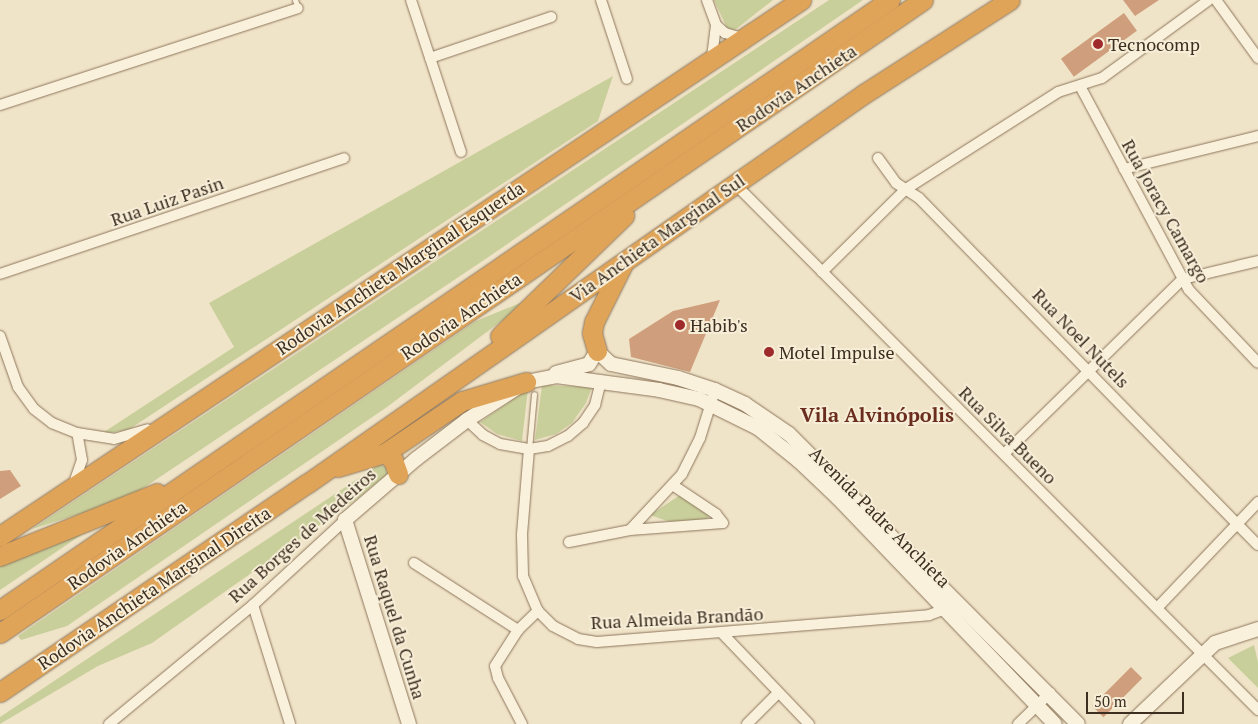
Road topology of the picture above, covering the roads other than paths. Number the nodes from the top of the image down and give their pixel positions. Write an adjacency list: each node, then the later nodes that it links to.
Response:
1 (411, 0): 14 (street)
2 (601, 0): 17 (street)
3 (707, 0): 12 (street)
4 (800, 0): 13 (highway, Rodovia Anchieta Marginal Esquerda)
5 (890, 0): 49 (highway, Rodovia Anchieta)
6 (923, 0): 25 (highway, Rodovia Anchieta)
7 (1010, 0): 26 (highway, Via Anchieta Marginal Sul)
8 (1209, 0): 18 (street)
9 (1216, 0): 15 (street)
10 (297, 4): 19 (street)
11 (551, 16): 14 (street)
12 (716, 25): 13 (street); 16 (street)
13 (743, 38): 16 (highway, Rodovia Anchieta Marginal Esquerda)
14 (430, 58): 21 (street)
15 (1258, 58)
16 (712, 59): 45 (highway, Rodovia Anchieta Marginal Esquerda)
17 (627, 79)
18 (1080, 86): 24 (street, Rua Joracy Camargo); 27 (street)
19 (0, 106)
20 (1258, 136): 24 (street)
21 (461, 152)
22 (344, 158): 31 (street, Rua Luiz Pasin)
23 (878, 158): 27 (street, Rua Noel Nutels)
24 (1124, 169): 32 (street, Rua Joracy Camargo)
25 (660, 181): 39 (highway); 73 (highway, Rodovia Anchieta)
26 (735, 184): 28 (highway, Via Anchieta Marginal Sul); 30 (street, Rua Silva Bueno)
27 (906, 189): 30 (street); 37 (street, Rua Noel Nutels)
28 (624, 261): 34 (highway); 39 (highway, Via Anchieta Marginal Sul)
29 (1258, 261): 32 (street)
30 (822, 272): 50 (street, Rua Silva Bueno)
31 (0, 274)
32 (1183, 279): 36 (street, Rua Joracy Camargo); 37 (street)
33 (0, 336): 35 (street)
34 (596, 351): 38 (street, Avenida Padre Anchieta); 40 (street)
35 (3, 354): 46 (street)
36 (1258, 363)
37 (1089, 368): 50 (street); 58 (street, Rua Noel Nutels)
38 (636, 370): 41 (street); 43 (street, Avenida Padre Anchieta)
39 (461, 373): 51 (highway, Via Anchieta Marginal Sul)
40 (549, 377): 41 (street, Avenida Padre Anchieta); 42 (street, Avenida Padre Anchieta)
41 (601, 381): 43 (street, Avenida Padre Anchieta); 47 (street)
42 (530, 388): 44 (street, Rua Borges de Medeiros); 47 (lane); 48 (highway)
43 (714, 397): 54 (street); 65 (street, Avenida Padre Anchieta); 69 (street, Avenida Padre Anchieta)
44 (467, 420): 47 (street); 52 (street, Rua Borges de Medeiros)
45 (173, 421): 46 (street); 55 (highway, Rodovia Anchieta Marginal Esquerda)
46 (77, 434): 55 (street)
47 (529, 449): 70 (street, Rua Almeida Brandão)
48 (385, 452): 51 (highway); 52 (highway)
49 (228, 454): 63 (highway); 68 (highway, Rodovia Anchieta)
50 (1004, 454): 67 (street, Rua Silva Bueno)
51 (327, 470): 53 (highway, Via Anchieta Marginal Sul)
52 (398, 474): 57 (street, Rua Borges de Medeiros)
53 (308, 483): 76 (highway, Rodovia Anchieta Marginal Direita)
54 (674, 486): 59 (street); 59 (street)
55 (72, 487): 60 (highway, Rodovia Anchieta Marginal Esquerda)
56 (1258, 502): 58 (street)
57 (345, 520): 66 (street, Rua Borges de Medeiros); 83 (street, Rua Raquel da Cunha)
58 (1236, 523): 62 (street, Rua Noel Nutels); 67 (street)
59 (630, 530): 61 (street)
60 (0, 536)
61 (569, 542)
62 (1258, 545)
63 (0, 556)
64 (414, 563): 72 (street)
65 (958, 601): 69 (street, Rua Almeida Brandão); 77 (street, Avenida Padre Anchieta)
66 (253, 605): 81 (street, Rua Borges de Medeiros); 82 (street)
67 (1159, 606): 75 (street, Rua Silva Bueno)
68 (0, 610)
69 (946, 610): 74 (street, Rua Almeida Brandão); 79 (street, Avenida Padre Anchieta)
70 (538, 611): 72 (street); 74 (street, Rua Almeida Brandão)
71 (1258, 629): 75 (street)
72 (518, 630): 84 (street)
73 (0, 633)
74 (722, 633): 78 (street)
75 (1203, 653): 80 (street, Rua Silva Bueno); 90 (street)
76 (0, 692)
77 (1050, 692): 79 (street); 89 (street, Avenida Padre Anchieta)
78 (778, 694): 85 (street); 86 (street)
79 (1038, 705): 87 (street); 88 (street, Avenida Padre Anchieta)
80 (1258, 710)
81 (109, 724)
82 (290, 724)
83 (409, 724)
84 (522, 724)
85 (747, 724)
86 (809, 724)
87 (1018, 724)
88 (1055, 724)
89 (1078, 724)
90 (1130, 724)

